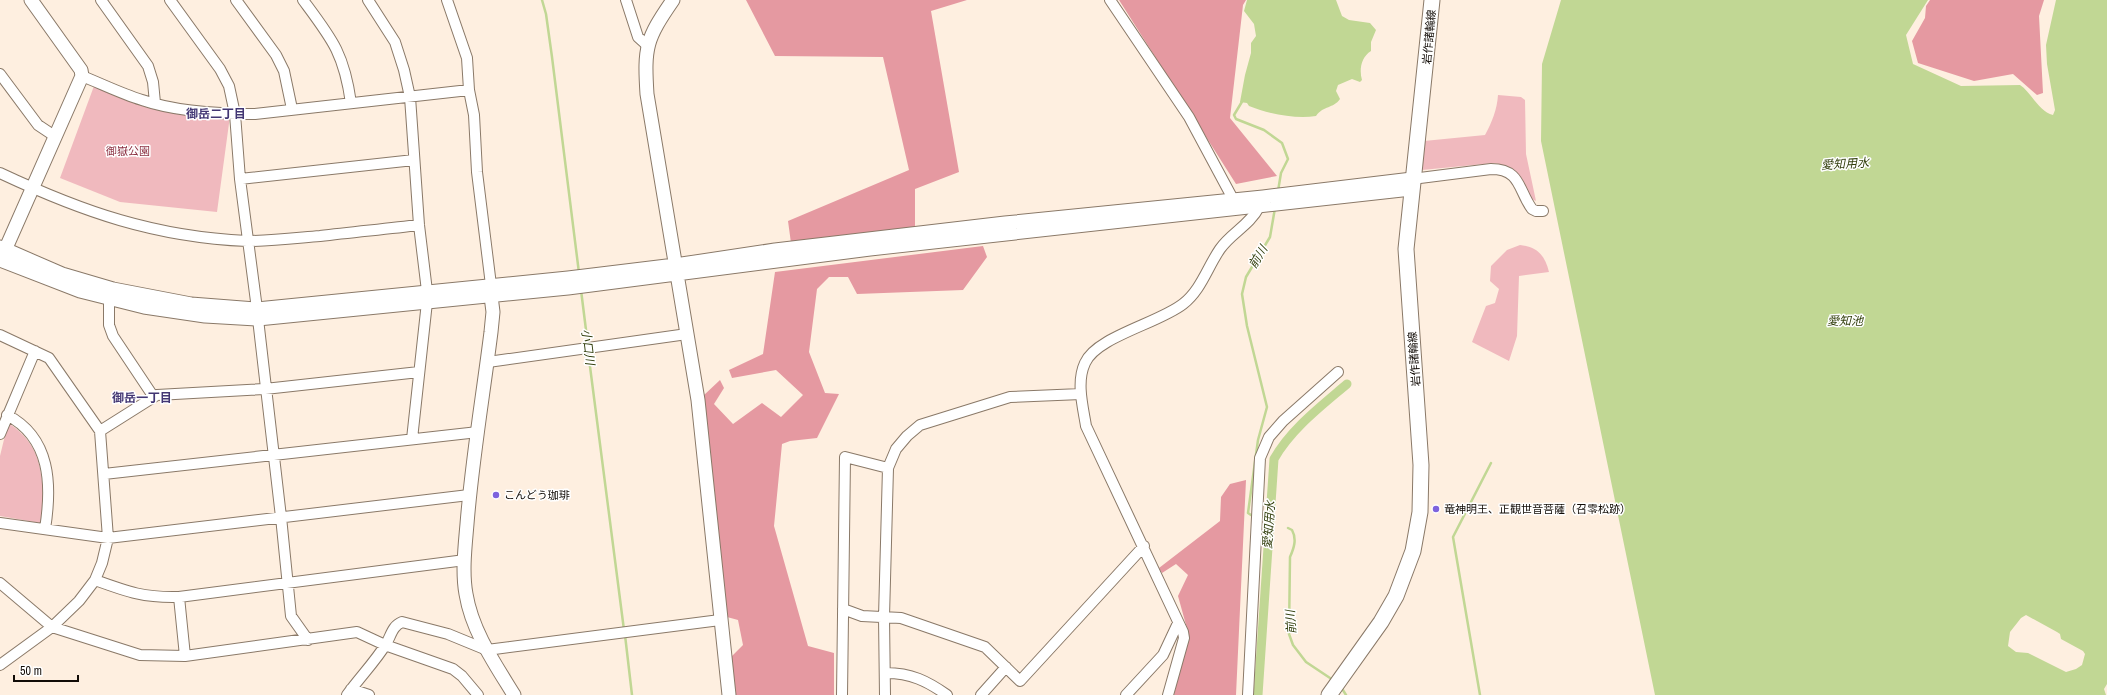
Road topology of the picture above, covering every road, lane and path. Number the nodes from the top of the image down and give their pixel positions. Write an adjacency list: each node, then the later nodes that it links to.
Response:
1 (31, 0): 14 (street)
2 (101, 0): 17 (street)
3 (171, 0): 20 (street)
4 (236, 0): 19 (street)
5 (303, 0): 18 (street)
6 (368, 0): 16 (street)
7 (447, 0): 15 (street)
8 (626, 0): 12 (street)
9 (673, 0): 12 (street)
10 (1110, 0): 27 (street)
11 (1432, 0): 25 (main road, 岩作諸輪線)
12 (648, 46): 33 (street)
13 (0, 74): 21 (street)
14 (82, 76): 17 (street); 21 (street)
15 (470, 90): 16 (street); 34 (street)
16 (410, 97): 18 (street); 22 (street)
17 (155, 103): 20 (street)
18 (351, 103): 19 (street)
19 (292, 109): 20 (street)
20 (235, 114): 24 (street)
21 (56, 137): 26 (street)
22 (414, 160): 24 (street); 30 (street)
23 (0, 173): 26 (street)
24 (240, 179): 31 (street)
25 (1412, 184): 27 (street); 28 (street); 29 (street); 78 (main road, 岩作諸輪線)
26 (33, 188): 31 (street); 32 (street)
27 (1233, 199): 33 (street)
28 (1259, 207): 33 (street); 45 (street)
29 (1543, 211)
30 (419, 225): 31 (street); 35 (street)
31 (248, 241): 37 (street)
32 (1, 255): 36 (street); 37 (street)
33 (675, 270): 34 (street); 38 (street)
34 (491, 290): 35 (street); 41 (street)
35 (427, 297): 37 (street); 42 (street)
36 (109, 299): 37 (street); 46 (street)
37 (258, 314): 44 (street)
38 (687, 334): 41 (street); 68 (street)
39 (0, 335): 40 (street)
40 (35, 351): 47 (street); 48 (street)
41 (488, 362): 49 (street)
42 (419, 372): 44 (street); 51 (street)
43 (1338, 372): 90 (street)
44 (265, 389): 46 (street); 52 (street)
45 (1081, 394): 53 (street); 60 (street)
46 (153, 396): 48 (street)
47 (7, 415): 50 (street); 58 (street)
48 (100, 431): 54 (street)
49 (478, 432): 51 (street); 55 (street)
50 (0, 434)
51 (412, 439): 52 (street)
52 (274, 455): 54 (street); 56 (street)
53 (888, 468): 66 (street); 67 (street)
54 (104, 474): 59 (street)
55 (469, 495): 56 (street); 61 (street)
56 (282, 518): 59 (street); 64 (street)
57 (0, 522): 58 (street)
58 (45, 529): 59 (street)
59 (108, 538): 62 (street)
60 (1144, 546): 69 (street); 76 (street)
61 (465, 560): 64 (street); 73 (street)
62 (95, 580): 65 (street); 70 (street)
63 (0, 583): 70 (street)
64 (289, 583): 65 (street); 71 (street)
65 (179, 597): 74 (street)
66 (843, 610): 67 (street); 84 (street)
67 (884, 617): 76 (street); 77 (street)
68 (720, 620): 73 (street); 83 (street)
69 (1178, 623): 88 (street); 89 (street)
70 (52, 627): 74 (street); 75 (street)
71 (308, 640): 72 (street); 74 (street)
72 (385, 645): 73 (street); 79 (street); 81 (street)
73 (487, 650): 82 (street)
74 (185, 656)
75 (0, 665)
76 (1006, 667): 87 (street)
77 (886, 673): 85 (street); 86 (street)
78 (1335, 687)
79 (349, 692): 80 (street)
80 (369, 695)
81 (478, 695)
82 (514, 695)
83 (729, 695)
84 (842, 695)
85 (885, 695)
86 (947, 695)
87 (981, 695)
88 (1126, 695)
89 (1168, 695)
90 (1248, 695)

